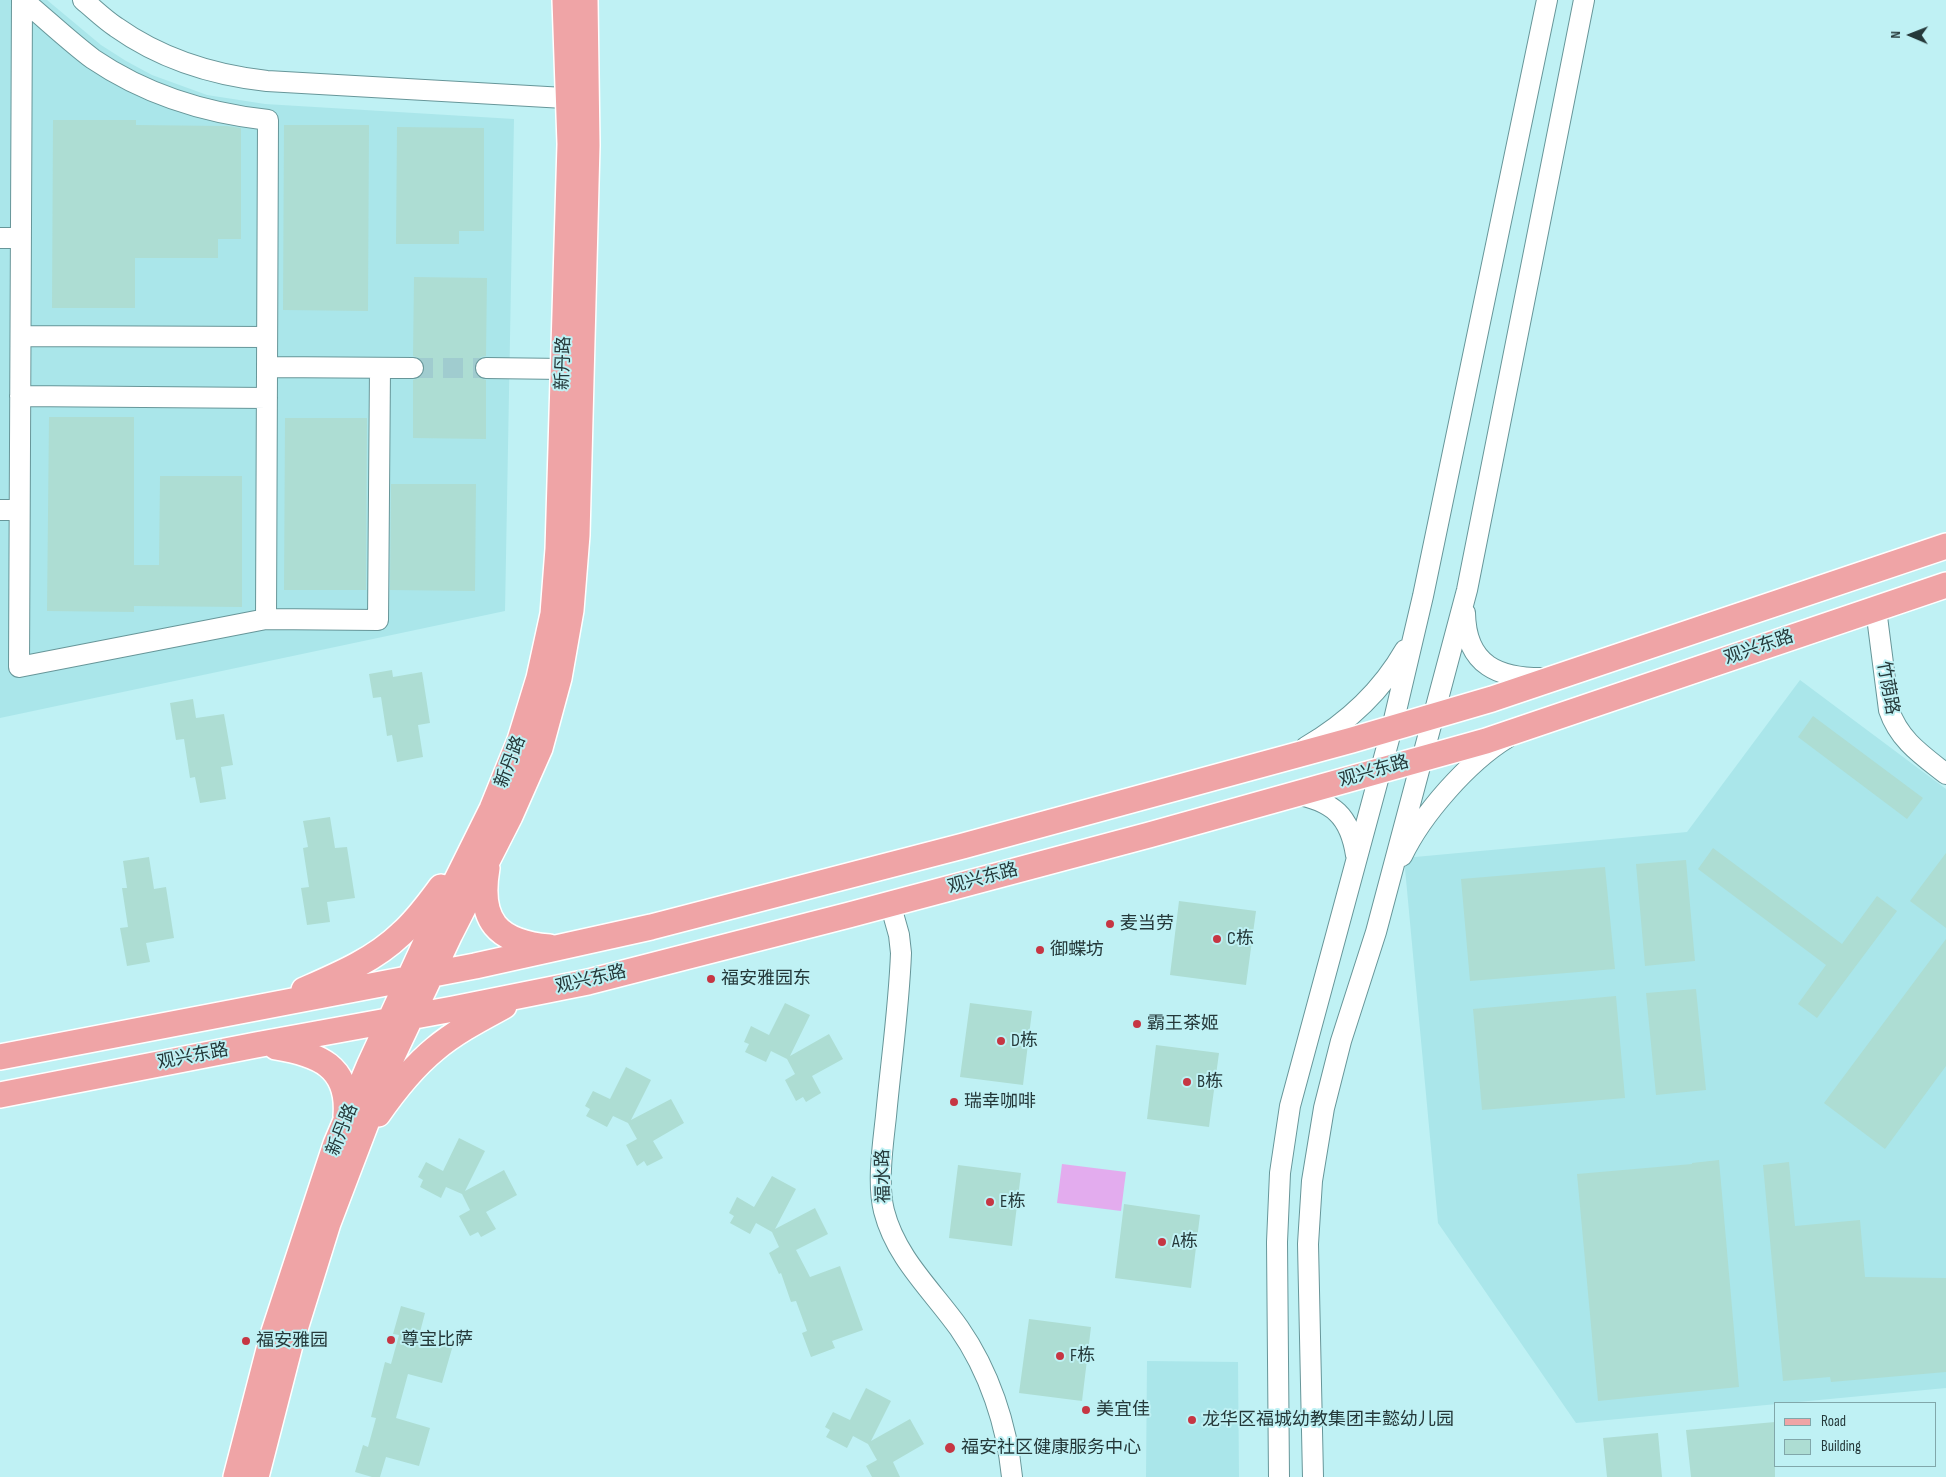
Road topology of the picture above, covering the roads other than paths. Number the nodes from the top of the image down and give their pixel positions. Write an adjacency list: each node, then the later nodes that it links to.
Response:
1 (23, 0): 9 (street); 11 (street)
2 (83, 0): 7 (street)
3 (565, 0): 7 (main road, 新丹路)
4 (585, 0): 7 (main road, 新丹路)
5 (1547, 0): 25 (street)
6 (1584, 0): 22 (street)
7 (577, 99): 16 (main road, 新丹路); 36 (main road, 新丹路)
8 (0, 238): 9 (street)
9 (21, 238): 10 (street)
10 (20, 336): 11 (street); 17 (street)
11 (267, 337): 12 (street)
12 (267, 367): 13 (street); 18 (street)
13 (380, 368): 14 (street); 24 (street)
14 (413, 368)
15 (486, 368): 16 (street)
16 (564, 369): 35 (main road, 新丹路)
17 (20, 396): 18 (street); 19 (street)
18 (267, 398): 24 (street)
19 (10, 510): 24 (street)
20 (1946, 546): 26 (main road, 观兴东路)
21 (1946, 585): 23 (main road, 观兴东路)
22 (1467, 590): 26 (street); 27 (street)
23 (1876, 609): 29 (main road, 观兴东路); 33 (street, 竹荫路)
24 (266, 619)
25 (1414, 636): 28 (street); 30 (street)
26 (1556, 678): 27 (main road, 观兴东路)
27 (1434, 716): 28 (main road, 观兴东路); 31 (street)
28 (1392, 728): 30 (main road, 观兴东路); 32 (street)
29 (1524, 728): 31 (main road, 观兴东路); 38 (street)
30 (1290, 757): 40 (main road, 观兴东路)
31 (1421, 758): 32 (main road, 观兴东路); 38 (street)
32 (1380, 770): 34 (main road, 观兴东路); 37 (street)
33 (1946, 774)
34 (1294, 794): 37 (street); 39 (main road, 观兴东路)
35 (492, 809): 41 (main road, 新丹路); 43 (main road)
36 (489, 856): 40 (main road); 41 (main road, 新丹路)
37 (1356, 858): 53 (street)
38 (1388, 887): 54 (street)
39 (890, 904): 42 (main road, 观兴东路); 52 (street, 福水路)
40 (559, 948): 41 (main road, 观兴东路)
41 (420, 977): 43 (main road, 观兴东路); 44 (main road, 新丹路)
42 (531, 994): 44 (main road, 观兴东路); 49 (main road)
43 (261, 1008): 46 (main road, 观兴东路)
44 (400, 1020): 45 (main road, 观兴东路); 48 (main road, 新丹路); 49 (main road, 新丹路)
45 (256, 1045): 47 (main road, 观兴东路); 48 (main road)
46 (0, 1057)
47 (0, 1095)
48 (345, 1122): 50 (main road, 新丹路)
49 (355, 1152): 51 (main road, 新丹路)
50 (236, 1477)
51 (256, 1477)
52 (1012, 1477)
53 (1279, 1477)
54 (1313, 1477)

